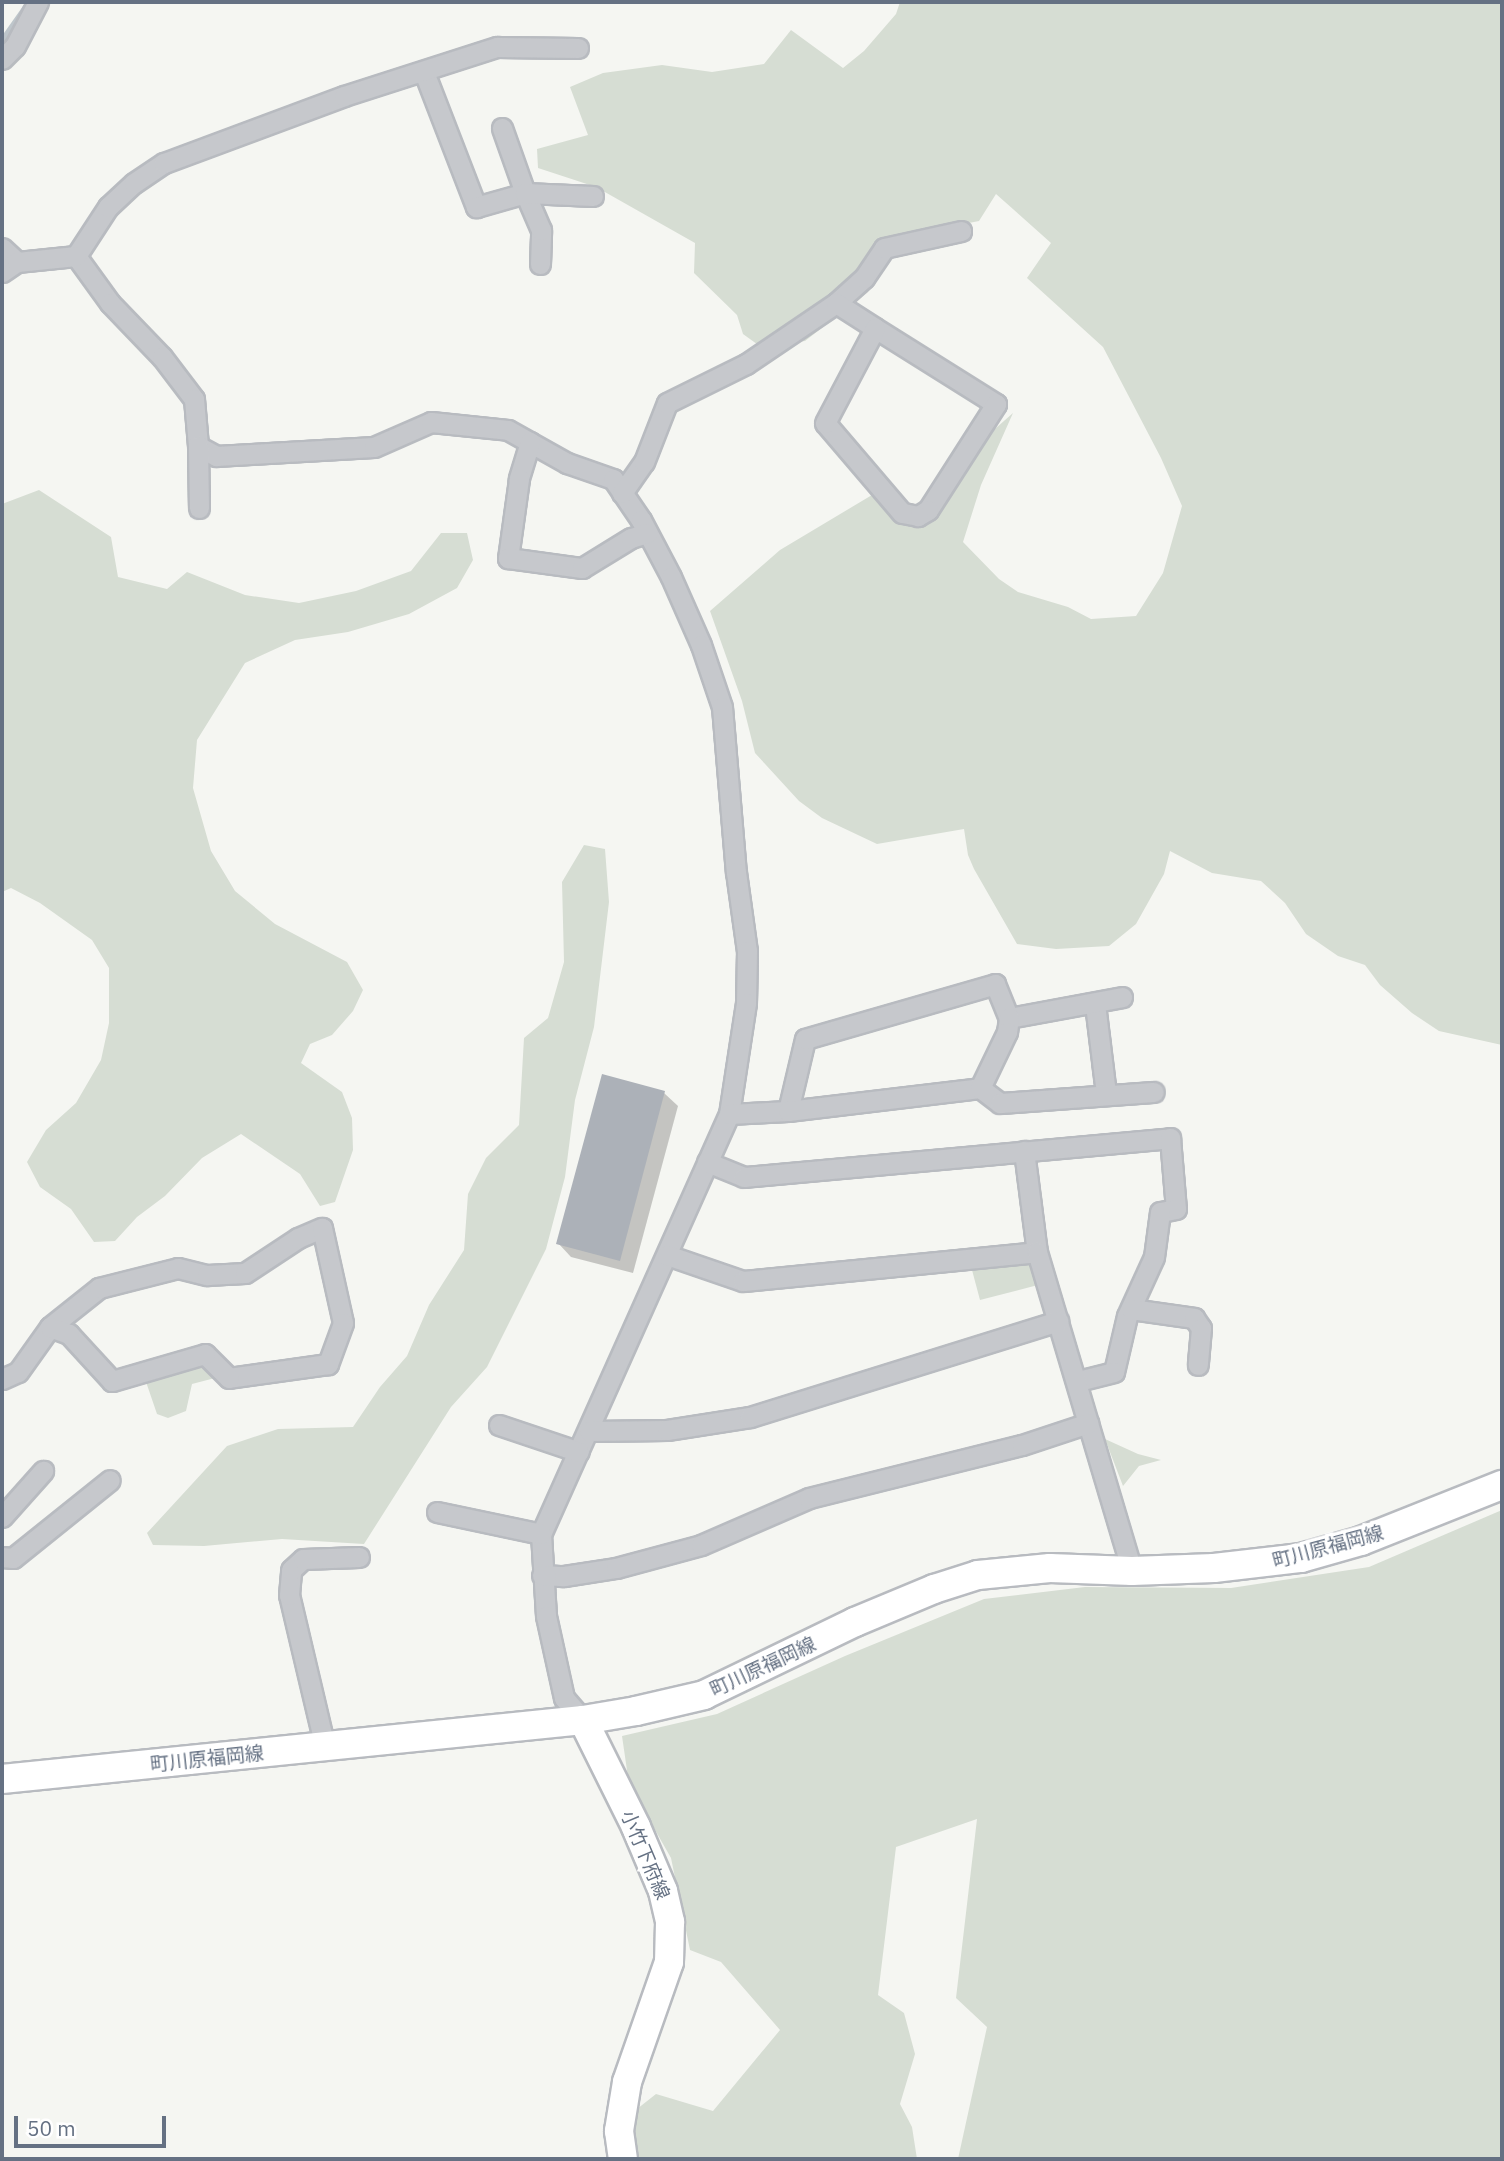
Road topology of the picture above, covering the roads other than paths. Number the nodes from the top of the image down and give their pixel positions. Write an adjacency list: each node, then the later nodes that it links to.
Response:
1 (38, 2): 3 (street)
2 (578, 48): 4 (street)
3 (2, 59)
4 (424, 72): 6 (street); 10 (street)
5 (502, 128): 6 (street)
6 (525, 193): 7 (street); 11 (street)
7 (593, 196)
8 (961, 232): 13 (street)
9 (2, 248): 12 (street)
10 (76, 256): 12 (street); 16 (street)
11 (540, 264)
12 (9, 267)
13 (836, 303): 14 (street); 17 (street)
14 (875, 328): 14 (street)
15 (530, 442): 16 (street); 17 (street); 19 (street)
16 (198, 446): 18 (street)
17 (622, 493): 19 (street)
18 (199, 508)
19 (648, 533): 27 (street)
20 (1122, 997): 21 (street)
21 (1095, 1004): 22 (street); 25 (street)
22 (1009, 1018): 23 (street); 26 (street)
23 (980, 1088): 25 (street); 26 (street)
24 (1154, 1092): 25 (street)
25 (1107, 1094)
26 (788, 1111): 27 (street)
27 (729, 1114): 29 (street)
28 (1024, 1151): 29 (street); 30 (street); 32 (street)
29 (707, 1163): 31 (street)
30 (1037, 1252): 31 (street); 33 (street)
31 (667, 1255): 40 (street)
32 (1131, 1309): 35 (street); 37 (street)
33 (1058, 1321): 37 (street); 40 (street)
34 (50, 1326): 34 (street); 36 (street)
35 (1198, 1365)
36 (2, 1379)
37 (1077, 1381): 38 (street)
38 (1088, 1423): 50 (street); 51 (street)
39 (499, 1425): 41 (street)
40 (589, 1430): 41 (street)
41 (579, 1452): 47 (street)
42 (43, 1471): 46 (street)
43 (110, 1480): 48 (street)
44 (1502, 1485): 50 (main road, 町川原福岡線)
45 (437, 1512): 47 (street)
46 (2, 1517)
47 (541, 1534): 51 (street)
48 (2, 1557)
49 (359, 1557): 53 (street)
50 (1132, 1571): 52 (main road, 町川原福岡線)
51 (542, 1574): 52 (street)
52 (583, 1720): 53 (main road, 町川原福岡線); 55 (main road, 小竹下府線)
53 (325, 1746): 54 (main road, 町川原福岡線)
54 (2, 1779)
55 (623, 2159)

